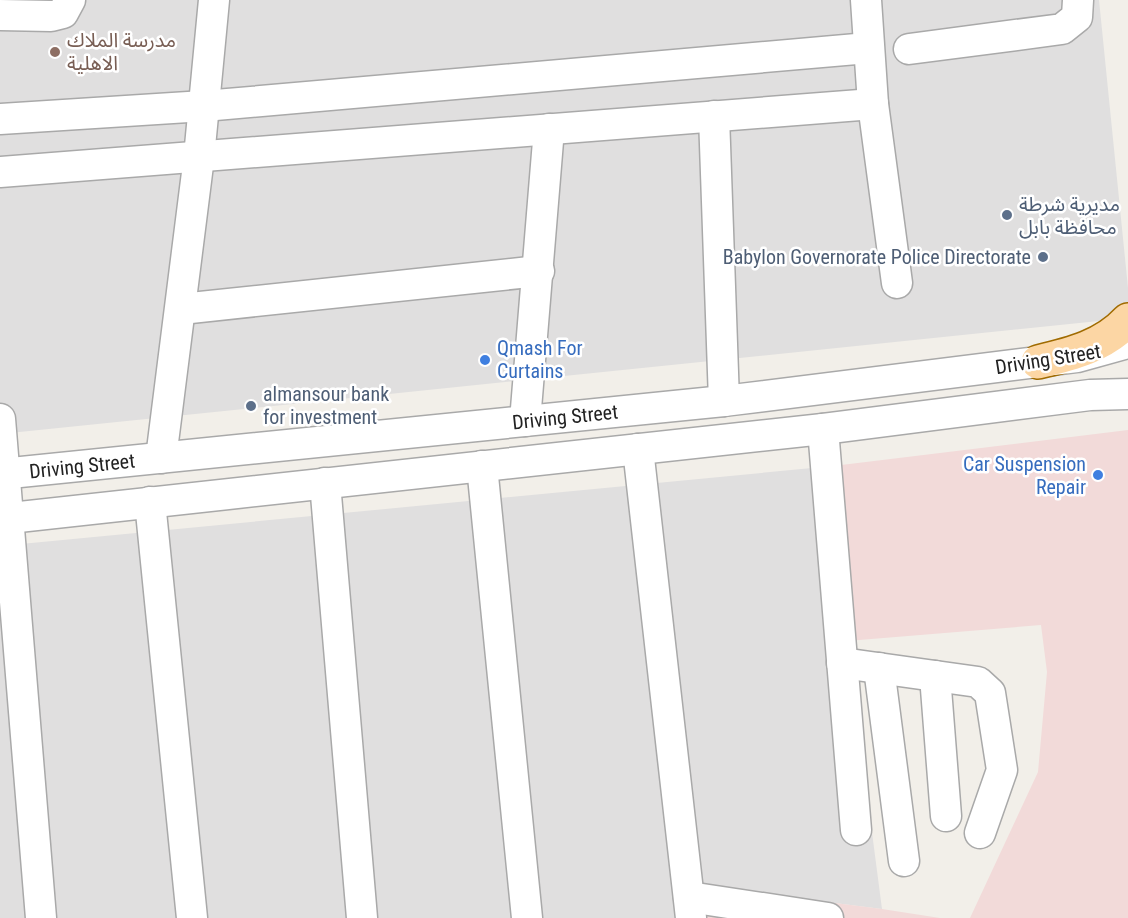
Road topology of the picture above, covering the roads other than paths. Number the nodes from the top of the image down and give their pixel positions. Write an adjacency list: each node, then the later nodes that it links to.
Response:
1 (70, 0): 5 (street)
2 (214, 0): 9 (street)
3 (866, 0): 6 (street)
4 (1078, 0): 7 (street)
5 (0, 15)
6 (868, 48): 8 (street); 9 (street)
7 (909, 49)
8 (873, 104): 10 (street); 16 (street)
9 (204, 106): 11 (street); 13 (street)
10 (714, 116): 12 (street); 22 (street)
11 (0, 119)
12 (549, 129): 13 (street); 15 (street)
13 (199, 157): 14 (street); 17 (street)
14 (0, 172)
15 (539, 271): 17 (street); 24 (street)
16 (897, 283)
17 (181, 309): 27 (street)
18 (1128, 320): 20 (main road)
19 (1128, 343): 20 (street, Driving Street)
20 (1038, 362): 22 (street, Driving Street)
21 (1128, 394): 25 (street, Driving Street)
22 (724, 401): 24 (street, Driving Street)
23 (0, 419): 29 (street)
24 (525, 421): 27 (street, Driving Street)
25 (823, 429): 26 (street, Driving Street); 33 (street)
26 (638, 449): 28 (street, Driving Street); 40 (street)
27 (161, 458): 29 (street, Driving Street)
28 (482, 466): 30 (street, Driving Street); 44 (street)
29 (3, 474): 32 (street)
30 (325, 483): 31 (street, Driving Street); 43 (street)
31 (150, 502): 32 (street, Driving Street); 42 (street)
32 (5, 518): 41 (street)
33 (842, 663): 34 (street); 37 (street)
34 (879, 668): 35 (street); 39 (street)
35 (935, 676): 36 (street); 38 (street)
36 (946, 816)
37 (856, 830)
38 (980, 833)
39 (904, 861)
40 (690, 908): 45 (street)
41 (41, 918)
42 (192, 918)
43 (362, 918)
44 (527, 918)
45 (828, 918)

